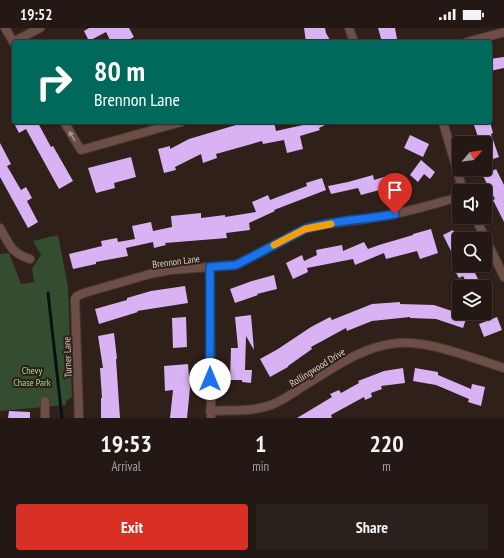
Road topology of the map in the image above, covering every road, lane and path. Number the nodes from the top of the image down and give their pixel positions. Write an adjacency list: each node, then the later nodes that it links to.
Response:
1 (5, 28): 5 (street)
2 (40, 28): 6 (street)
3 (349, 28): 7 (street)
4 (504, 32): 8 (street)
5 (13, 40)
6 (18, 40)
7 (353, 40)
8 (474, 40)
9 (65, 124): 10 (street, one-way to 9)
10 (174, 124)
11 (444, 124): 12 (street)
12 (462, 184)
13 (452, 199): 17 (street, Brennon Lane)
14 (478, 224): 18 (street)
15 (0, 228): 16 (street)
16 (30, 259)
17 (210, 267): 19 (street, Brennon Lane); 22 (street)
18 (504, 277)
19 (77, 296): 24 (street, Turner Lane)
20 (504, 368): 22 (street, Rollingwood Drive)
21 (45, 401): 23 (street)
22 (210, 414)
23 (44, 418)
24 (79, 418)

